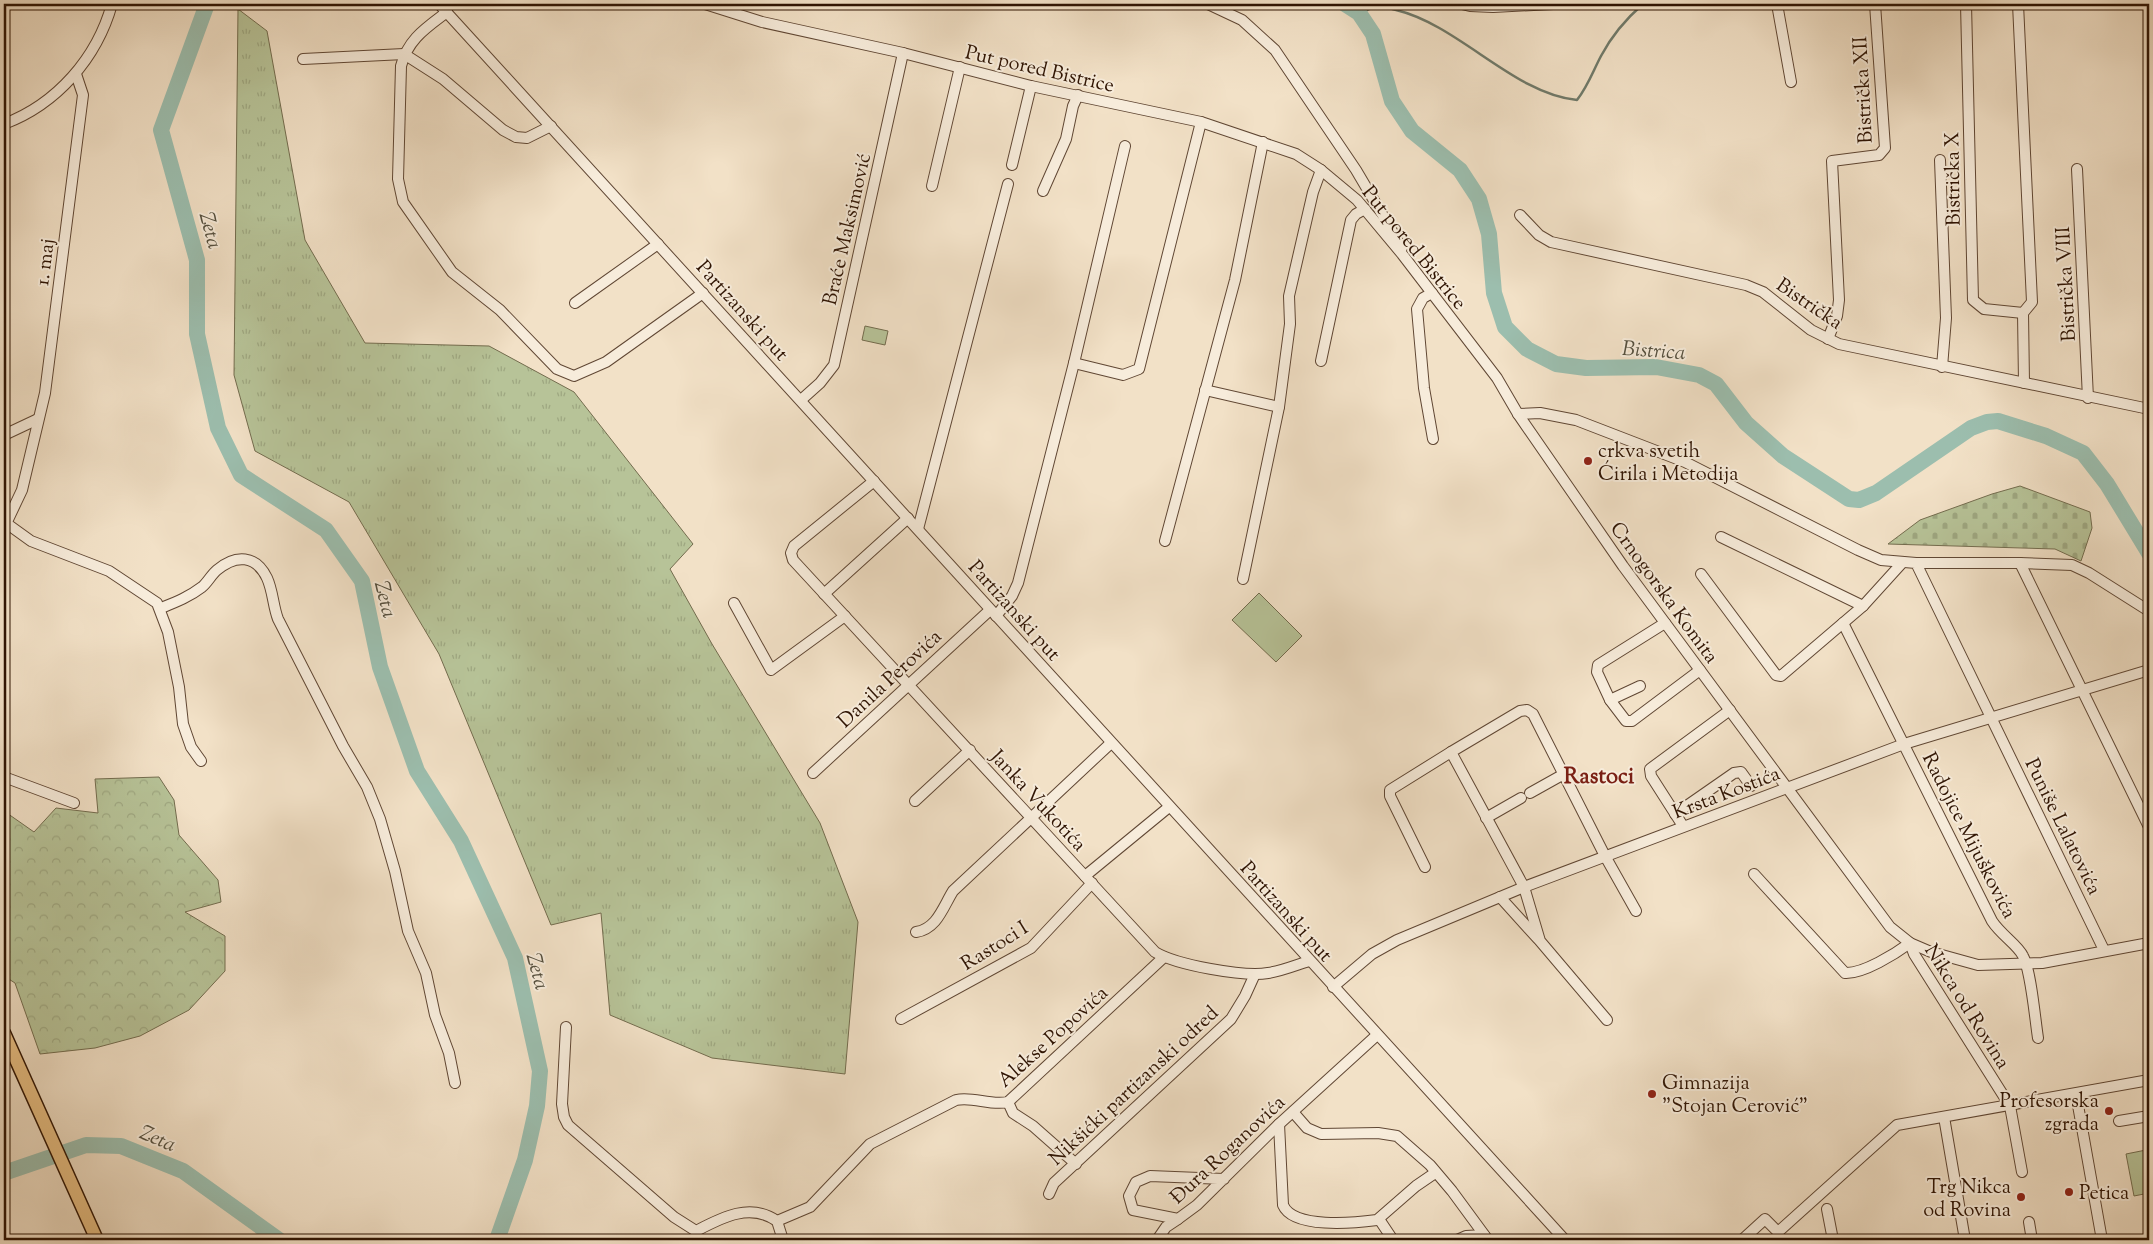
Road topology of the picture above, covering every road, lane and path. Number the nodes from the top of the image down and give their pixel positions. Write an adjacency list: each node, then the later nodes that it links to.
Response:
1 (112, 4): 15 (street)
2 (705, 4): 11 (street, Put pored Bistrice)
3 (1208, 4): 31 (street)
4 (1462, 4): 5 (street)
5 (1553, 4)
6 (1777, 4): 16 (street)
7 (1875, 4): 41 (street, Bistrička XII)
8 (1966, 4): 40 (street, Bistrička X)
9 (2018, 4): 40 (street)
10 (443, 8): 12 (street); 21 (street, Partizanski put)
11 (903, 53): 14 (street, Put pored Bistrice); 48 (street, Braće Maksimović)
12 (404, 54): 13 (street); 21 (street); 37 (street)
13 (303, 59)
14 (960, 67): 17 (street, Put pored Bistrice); 29 (street)
15 (76, 74): 20 (street); 52 (street, 1. maj)
16 (1790, 82)
17 (1031, 86): 18 (street, Put pored Bistrice); 25 (street)
18 (1078, 96): 19 (street, Put pored Bistrice); 30 (street)
19 (1202, 122): 22 (street, Put pored Bistrice); 43 (street)
20 (4, 124)
21 (551, 126): 35 (street, Partizanski put)
22 (1263, 142): 27 (street, Put pored Bistrice); 46 (street)
23 (1125, 146): 43 (street, Danila Perovića)
24 (1940, 160): 44 (street)
25 (1012, 165)
26 (2077, 169): 47 (street, Bistrička VIII)
27 (1322, 170): 32 (street, Put pored Bistrice); 49 (street)
28 (1008, 184): 58 (street)
29 (932, 186)
30 (1043, 191)
31 (1370, 191): 32 (street); 36 (street)
32 (1357, 200): 33 (street, Put pored Bistrice)
33 (1365, 209): 36 (street, Put pored Bistrice); 42 (street)
34 (1520, 215): 41 (street, Bistrička)
35 (658, 244): 37 (street, Partizanski put); 39 (street)
36 (1402, 254): 38 (street, Put pored Bistrice)
37 (703, 293): 48 (street, Partizanski put)
38 (1432, 293): 51 (street, Put pored Bistrice); 54 (street)
39 (575, 303)
40 (2023, 313): 45 (street)
41 (1828, 338): 44 (street, Bistrička)
42 (1321, 361)
43 (1074, 363): 71 (street, Danila Perovića)
44 (1942, 367): 45 (street, Bistrička)
45 (2024, 382): 47 (street, Bistrička)
46 (1205, 390): 49 (street); 60 (street)
47 (2088, 398): 50 (street, Bistrička)
48 (801, 400): 55 (street, Partizanski put)
49 (1279, 407): 65 (street)
50 (2149, 409)
51 (1518, 414): 62 (street); 73 (street, Crnogorska Komita)
52 (38, 419): 53 (street); 57 (street, 1. maj)
53 (4, 435)
54 (1433, 438)
55 (874, 481): 56 (street, Partizanski put); 66 (street, Janka Vukotića)
56 (908, 518): 58 (street, Partizanski put); 66 (street)
57 (5, 526): 69 (street)
58 (918, 529): 71 (street, Partizanski put)
59 (1721, 537): 68 (street)
60 (1165, 541)
61 (2020, 562): 63 (street); 70 (street); 79 (street)
62 (1902, 563): 63 (street); 68 (street)
63 (1916, 563): 82 (street, Puniše Lalatovića)
64 (1701, 574): 74 (street)
65 (1244, 579)
66 (824, 594): 72 (street, Janka Vukotića)
67 (734, 603): 72 (street)
68 (1863, 606): 74 (street)
69 (161, 608): 87 (street); 125 (street)
70 (2149, 611)
71 (993, 613): 77 (street, Danila Perovića); 83 (street, Partizanski put)
72 (845, 616): 77 (street, Janka Vukotića)
73 (1665, 622): 75 (street, Crnogorska Komita); 80 (street)
74 (1843, 623): 84 (street, Radojice Mijuškovića)
75 (1700, 670): 80 (street); 81 (street, Crnogorska Komita)
76 (2149, 670): 79 (street, Krsta Kostića)
77 (908, 684): 85 (street, Janka Vukotića); 88 (street, Danila Perovića)
78 (1640, 686): 80 (street)
79 (2084, 691): 82 (street, Krsta Kostića); 100 (street)
80 (1610, 700)
81 (1730, 710): 92 (street, Crnogorska Komita); 96 (street)
82 (1992, 717): 84 (street, Krsta Kostića); 112 (street, Puniše Lalatovića)
83 (1111, 743): 95 (street, Partizanski put); 97 (street)
84 (1904, 744): 92 (street, Krsta Kostića); 115 (street, Radojice Mijuškovića)
85 (970, 750): 93 (street); 97 (street, Janka Vukotića)
86 (1451, 752): 89 (street); 98 (street); 102 (street)
87 (201, 761)
88 (813, 773)
89 (1564, 774): 98 (street); 101 (street)
90 (4, 777): 94 (street)
91 (1751, 786): 96 (street)
92 (1788, 787): 99 (street, Krsta Kostića); 110 (street, Crnogorska Komita)
93 (915, 801)
94 (74, 803)
95 (1169, 807): 104 (street, Rastoci I); 114 (street, Partizanski put)
96 (1675, 814): 99 (street)
97 (1031, 817): 104 (street, Janka Vukotića); 108 (street)
98 (1486, 818): 105 (street)
99 (1683, 826): 101 (street, Krsta Kostića)
100 (2149, 828)
101 (1605, 856): 105 (street, Krsta Kostića); 107 (street)
102 (1425, 867)
103 (1754, 874): 110 (street)
104 (1088, 879): 113 (street, Janka Vukotića); 118 (street, Rastoci I)
105 (1524, 887): 106 (street, Krsta Kostića); 109 (street)
106 (1500, 897): 109 (street); 117 (street, Krsta Kostića)
107 (1636, 911)
108 (916, 932)
109 (1540, 941): 119 (street)
110 (1910, 943): 115 (street); 128 (street, Nikca od Rovina)
111 (2149, 943): 112 (street)
112 (2104, 950): 115 (street)
113 (1164, 958): 116 (street, Janka Vukotića); 127 (street, Alekse Popovića)
114 (1309, 961): 116 (street, Janka Vukotića); 117 (street, Partizanski put)
115 (2026, 963): 123 (street)
116 (1255, 974): 134 (street, Nikšićki partizanski odred)
117 (1333, 987): 122 (street, Partizanski put)
118 (901, 1019)
119 (1607, 1020)
120 (566, 1027): 142 (street)
121 (4, 1033): 145 (main road)
122 (1377, 1035): 129 (street, Đura Roganovića); 150 (street, Partizanski put)
123 (2038, 1038)
124 (2149, 1080): 126 (street)
125 (455, 1083)
126 (2076, 1094): 128 (street); 155 (street)
127 (1008, 1102): 134 (street); 142 (street, Alekse Popovića)
128 (2010, 1106): 131 (street); 135 (street, Nikca od Rovina)
129 (1293, 1112): 133 (street, Đura Roganovića); 136 (street)
130 (2149, 1116): 132 (street)
131 (1944, 1117): 151 (street); 153 (street)
132 (2119, 1121)
133 (1279, 1124): 137 (street, Đura Roganovića); 141 (street)
134 (1076, 1164): 138 (street, Nikšićki partizanski odred)
135 (2022, 1172)
136 (1435, 1173): 141 (street); 144 (street)
137 (1224, 1179): 140 (street, Đura Roganovića); 140 (street, Đura Roganovića)
138 (1049, 1194)
139 (1827, 1209): 152 (street)
140 (1178, 1219): 147 (street)
141 (1379, 1219): 148 (street)
142 (777, 1221): 146 (street)
143 (2029, 1222): 154 (street)
144 (1486, 1238): 149 (street)
145 (97, 1240)
146 (782, 1240)
147 (1157, 1240)
148 (1393, 1240)
149 (1457, 1240)
150 (1565, 1240)
151 (1742, 1240)
152 (1833, 1240)
153 (1965, 1240)
154 (2032, 1240)
155 (2102, 1240)

